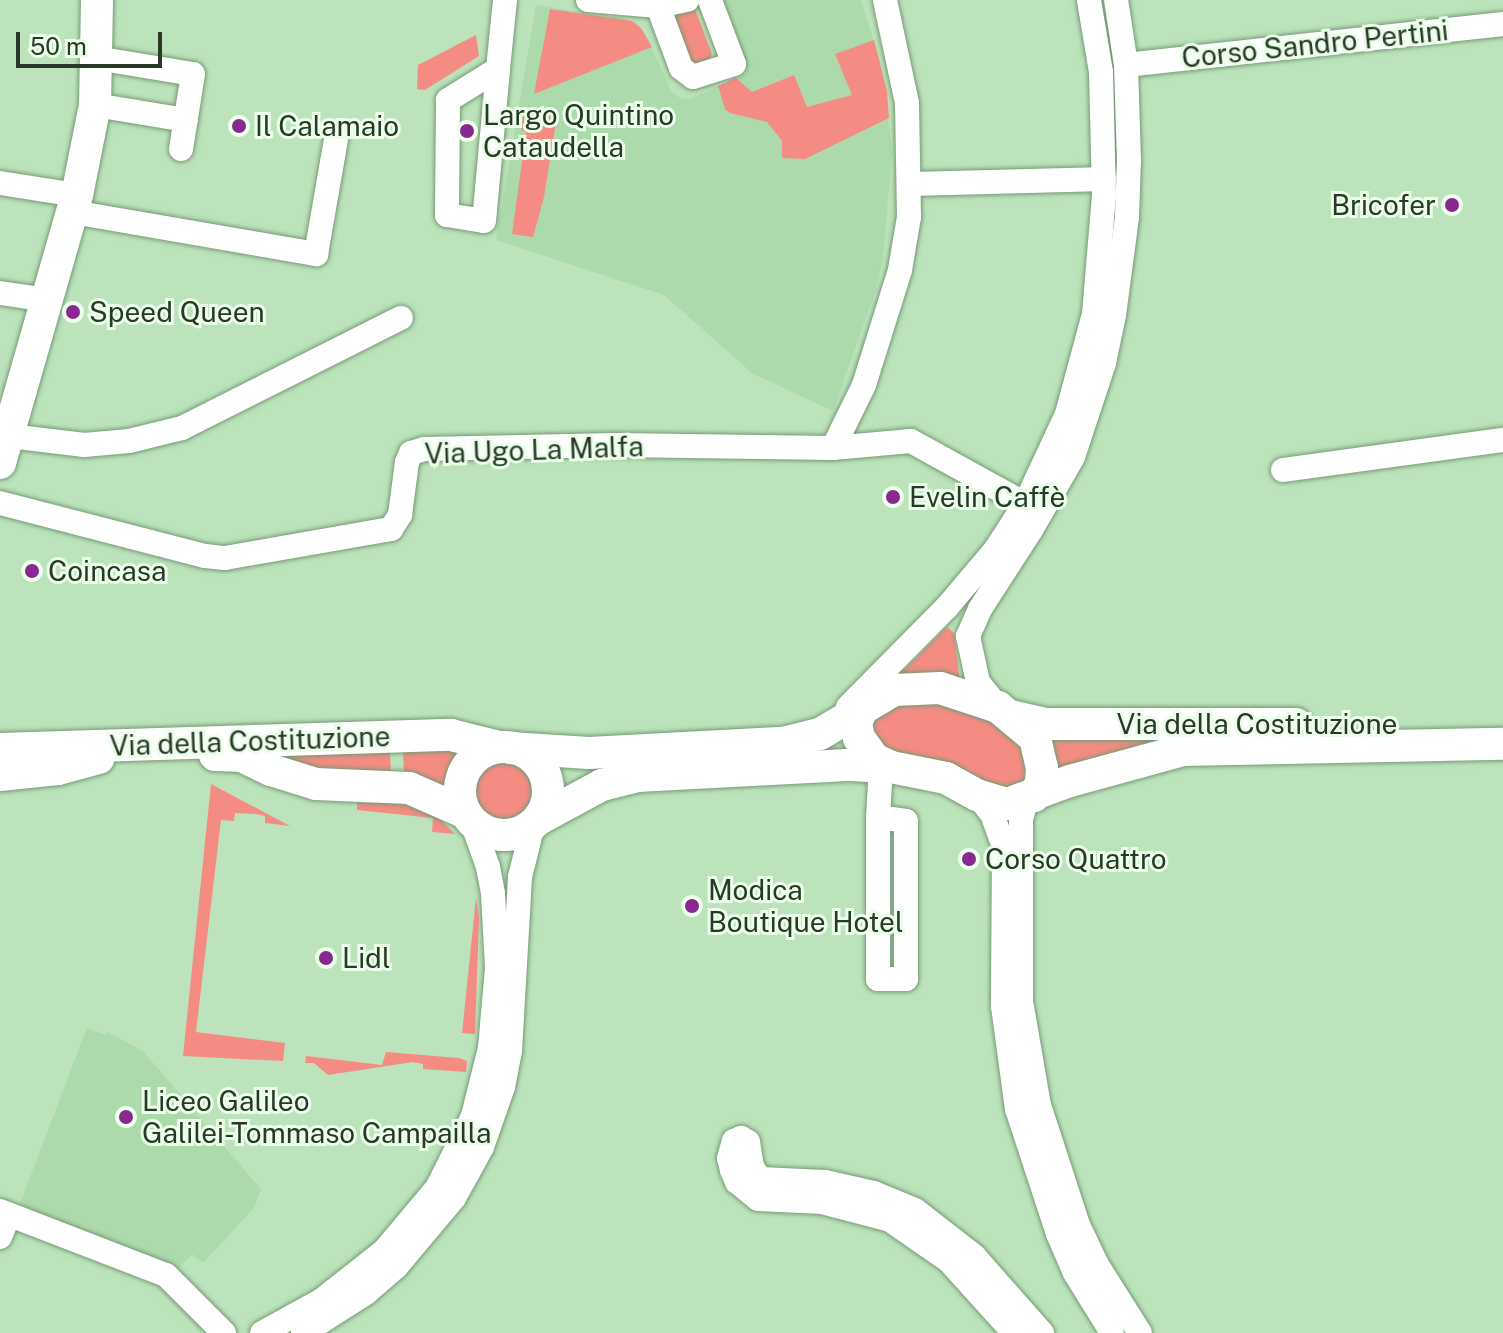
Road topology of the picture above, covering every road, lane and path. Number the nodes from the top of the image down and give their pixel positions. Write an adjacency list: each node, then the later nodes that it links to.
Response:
1 (97, 0): 11 (main road)
2 (505, 0): 13 (street)
3 (588, 0): 9 (street)
4 (687, 0): 9 (street)
5 (710, 0): 9 (street)
6 (885, 0): 20 (street)
7 (1089, 0): 18 (street)
8 (1116, 0): 12 (street)
9 (658, 6)
10 (1503, 24): 12 (street, Corso Sandro Pertini)
11 (96, 58): 14 (main road); 15 (street)
12 (1126, 65): 32 (street)
13 (498, 69): 13 (street)
14 (95, 105): 15 (street); 21 (main road)
15 (186, 120): 17 (street)
16 (336, 139): 21 (street)
17 (181, 149)
18 (1104, 179): 20 (street); 30 (street)
19 (0, 183): 21 (street)
20 (912, 184): 27 (street)
21 (75, 203): 23 (main road)
22 (0, 293): 23 (street)
23 (48, 300): 25 (main road)
24 (401, 318): 25 (street)
25 (5, 438)
26 (1503, 440): 28 (street)
27 (833, 448): 29 (street, Via Ugo La Malfa); 30 (street, Via Ugo La Malfa)
28 (1283, 470)
29 (0, 503)
30 (1025, 504): 31 (street)
31 (947, 607): 32 (street); 33 (street)
32 (968, 636): 34 (street)
33 (871, 695): 34 (main road, Via della Costituzione); 39 (main road, Via della Costituzione); 43 (main road)
34 (1005, 711): 35 (main road, Via della Costituzione); 46 (main road)
35 (1503, 724)
36 (0, 734): 38 (main road)
37 (1503, 744): 46 (main road, Via della Costituzione)
38 (54, 747): 39 (main road, Via della Costituzione); 40 (main road, Via della Costituzione)
39 (505, 747): 47 (main road); 49 (main road)
40 (0, 749)
41 (113, 754): 42 (main road, Via della Costituzione); 44 (main road); 47 (main road, Via della Costituzione)
42 (0, 758)
43 (886, 767): 45 (main road); 48 (street); 49 (main road)
44 (0, 775)
45 (977, 795): 46 (main road); 51 (street)
46 (1030, 797): 51 (street)
47 (468, 817): 49 (main road); 50 (street)
48 (878, 817): 48 (street)
49 (536, 822): 50 (street)
50 (500, 1050): 53 (street)
51 (1028, 1107): 58 (street); 59 (street)
52 (3, 1221): 54 (street)
53 (309, 1326): 55 (street)
54 (224, 1333)
55 (262, 1333)
56 (1014, 1333): 57 (street)
57 (1042, 1333)
58 (1112, 1333)
59 (1140, 1333)

